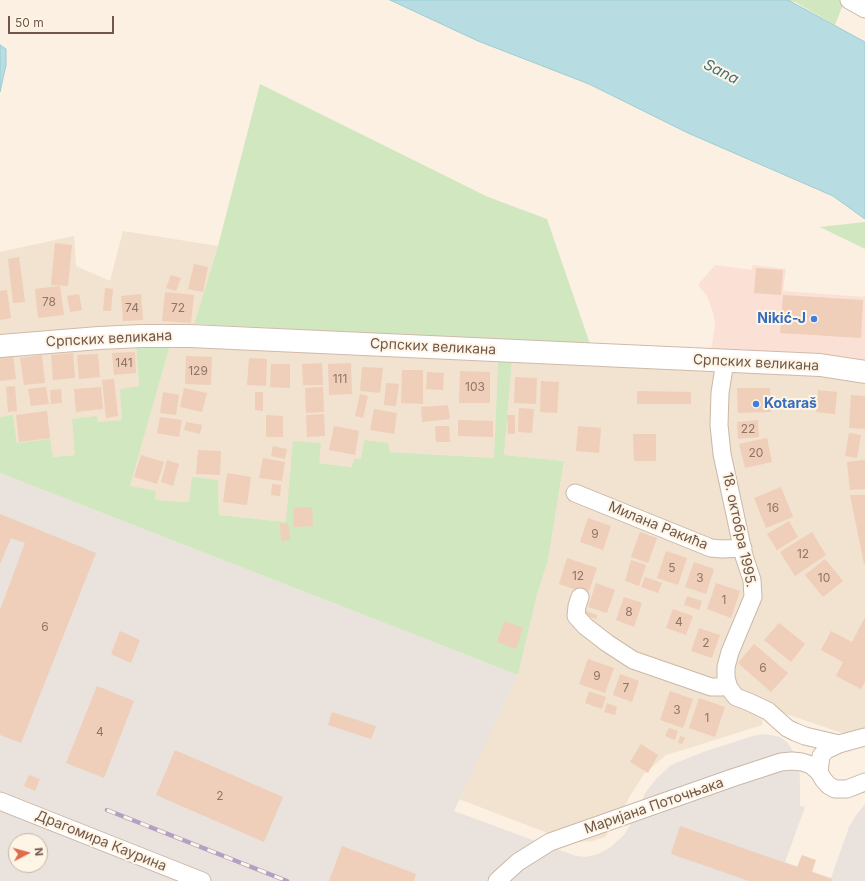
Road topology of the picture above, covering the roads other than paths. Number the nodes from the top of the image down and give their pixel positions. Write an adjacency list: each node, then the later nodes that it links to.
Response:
1 (849, 0): 2 (street)
2 (865, 9)
3 (0, 346): 4 (main road, Српских великана)
4 (725, 361): 5 (main road, Српских великана); 7 (street, 18. октобра 1995.)
5 (865, 372)
6 (575, 493): 7 (street, Милана Ракића)
7 (743, 548): 9 (street, 18. октобра 1995.)
8 (580, 597): 9 (street)
9 (728, 685): 11 (street)
10 (865, 737): 11 (street)
11 (839, 744): 12 (street)
12 (819, 772): 13 (street, Маријана Поточњака); 16 (street, Маријана Поточњака)
13 (865, 782)
14 (0, 801): 15 (street, Драгомира Каурина)
15 (202, 881)
16 (497, 881)

